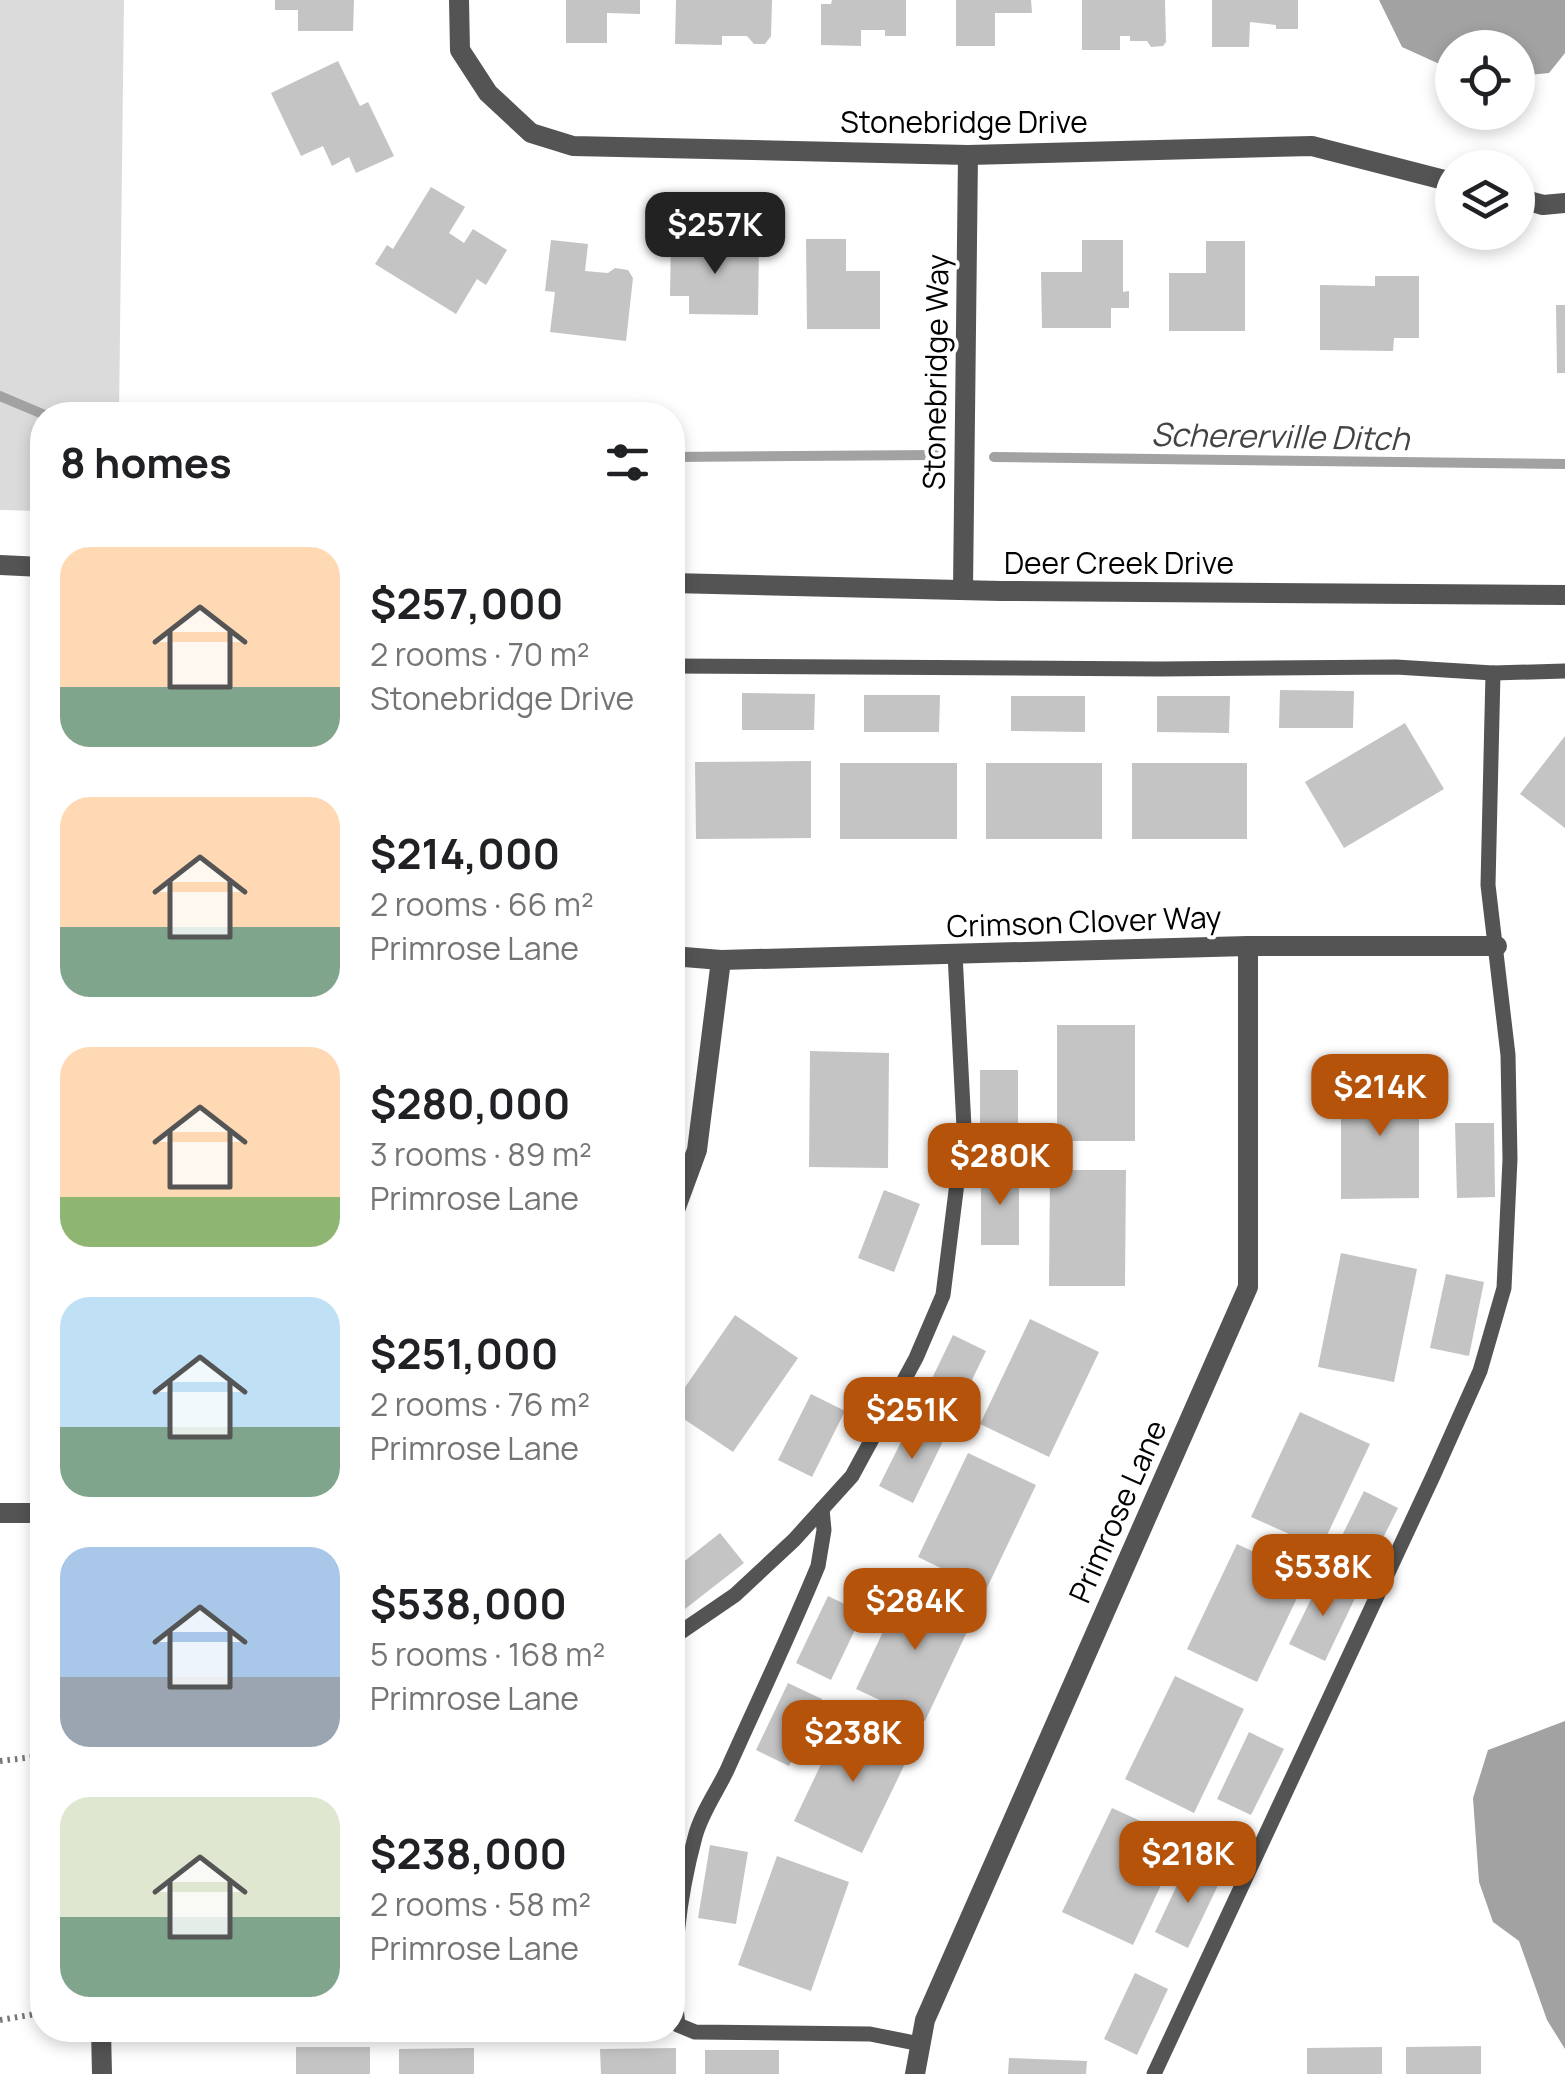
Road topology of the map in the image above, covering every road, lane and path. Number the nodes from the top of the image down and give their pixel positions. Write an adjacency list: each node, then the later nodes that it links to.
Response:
1 (459, 0): 2 (street, Stonebridge Drive)
2 (968, 155): 3 (street, Stonebridge Drive); 9 (street, Stonebridge Way)
3 (1435, 178)
4 (1535, 202): 5 (street)
5 (1565, 203)
6 (0, 565): 7 (street)
7 (30, 566)
8 (685, 583): 9 (street, Deer Creek Drive)
9 (963, 590): 10 (street, Deer Creek Drive)
10 (1565, 595)
11 (685, 666): 13 (lane)
12 (1565, 672): 13 (lane)
13 (1493, 673): 15 (lane)
14 (1248, 946): 15 (street, Crimson Clover Way); 16 (street, Crimson Clover Way); 31 (street, Primrose Lane)
15 (1497, 946): 34 (lane)
16 (954, 954): 18 (street, Crimson Clover Way); 20 (lane)
17 (685, 957): 18 (street, Crimson Clover Way)
18 (721, 960): 19 (street)
19 (685, 1183)
20 (822, 1509): 23 (lane); 26 (lane)
21 (0, 1513): 22 (street)
22 (30, 1513)
23 (685, 1629)
24 (30, 1757): 25 (path)
25 (0, 1761)
26 (685, 1890)
27 (30, 2015): 28 (path)
28 (0, 2020)
29 (685, 2029): 31 (lane)
30 (101, 2042): 32 (street)
31 (920, 2044): 33 (street, Primrose Lane)
32 (102, 2074)
33 (914, 2074)
34 (1154, 2074)

